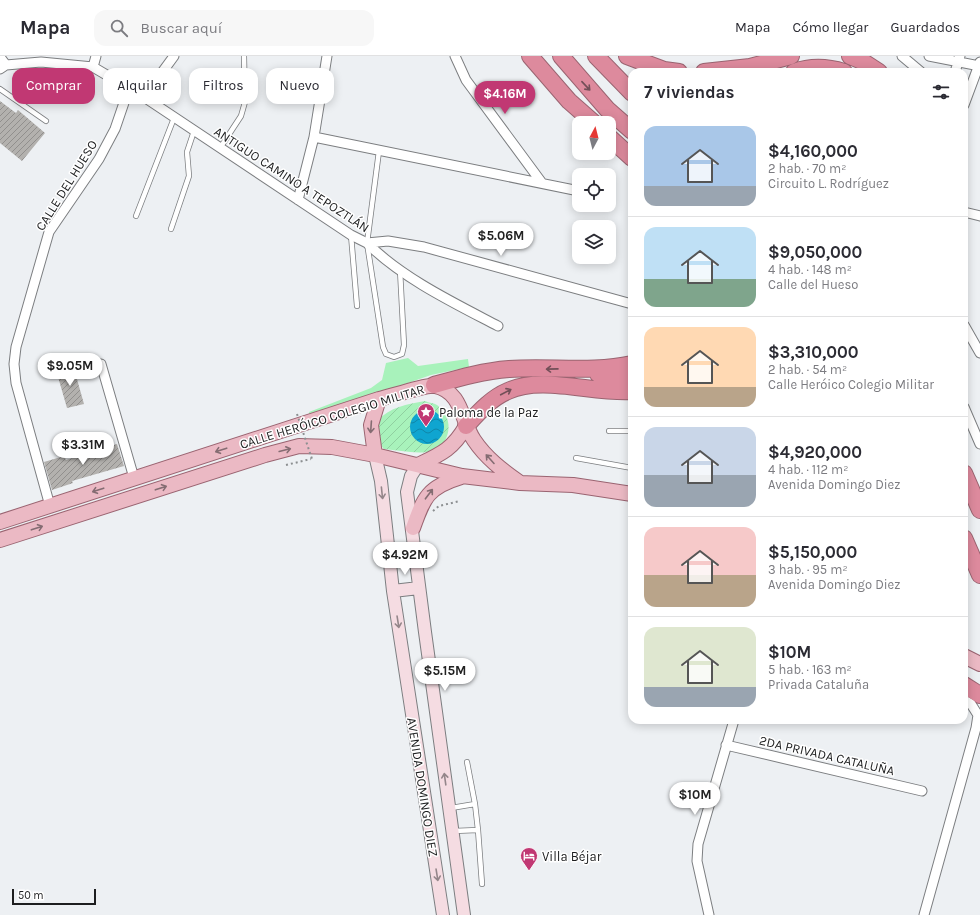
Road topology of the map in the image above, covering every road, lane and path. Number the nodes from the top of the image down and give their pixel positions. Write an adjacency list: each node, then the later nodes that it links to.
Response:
1 (0, 56): 17 (street)
2 (96, 56): 18 (street)
3 (174, 56): 19 (street)
4 (244, 56): 39 (lane)
5 (327, 56): 37 (street)
6 (455, 56): 42 (street)
7 (530, 56): 32 (highway)
8 (561, 56): 35 (highway, one-way to 35)
9 (596, 56): 28 (highway)
10 (627, 56): 20 (highway)
11 (791, 56): 21 (highway)
12 (850, 56): 24 (highway)
13 (902, 56): 25 (street)
14 (929, 56): 15 (street)
15 (959, 59): 16 (street)
16 (979, 64): 29 (street)
17 (3, 67): 18 (street, ANTIGUO CAMINO A TEPOZTLÁN)
18 (94, 67): 26 (street, ANTIGUO CAMINO A TEPOZTLÁN)
19 (165, 68)
20 (659, 68)
21 (743, 68)
22 (820, 68): 23 (highway)
23 (830, 68)
24 (873, 68)
25 (917, 68)
26 (103, 72)
27 (0, 89): 34 (lane)
28 (628, 89)
29 (968, 94)
30 (124, 104): 81 (street, CALLE DEL HUESO)
31 (154, 104): 33 (street, ANTIGUO CAMINO A TEPOZTLÁN)
32 (586, 116)
33 (174, 118): 36 (street, ANTIGUO CAMINO A TEPOZTLÁN); 46 (lane)
34 (46, 121)
35 (628, 127)
36 (194, 131): 39 (street, ANTIGUO CAMINO A TEPOZTLÁN); 48 (lane)
37 (314, 137): 40 (street); 44 (street)
38 (616, 143): 41 (highway)
39 (220, 148): 44 (street, ANTIGUO CAMINO A TEPOZTLÁN)
40 (379, 151): 42 (street); 50 (lane)
41 (628, 154)
42 (542, 183): 43 (street)
43 (572, 189)
44 (298, 200): 49 (street, ANTIGUO CAMINO A TEPOZTLÁN)
45 (968, 213): 47 (street)
46 (136, 216)
47 (980, 216)
48 (171, 229)
49 (351, 234): 50 (street, ANTIGUO CAMINO A TEPOZTLÁN); 53 (lane)
50 (367, 242): 51 (street); 51 (lane); 52 (street, ANTIGUO CAMINO A TEPOZTLÁN)
51 (400, 270): 54 (street)
52 (628, 303)
53 (357, 306)
54 (498, 326)
55 (968, 332): 56 (street)
56 (980, 353)
57 (101, 364): 76 (street)
58 (628, 365): 59 (highway)
59 (573, 368): 60 (highway); 61 (highway, one-way to 61)
60 (628, 378)
61 (434, 385): 63 (main road, CALLE HERÓICO COLEGIO MILITAR); 66 (main road, CALLE HERÓICO COLEGIO MILITAR)
62 (628, 391): 66 (highway, one-way to 62)
63 (378, 399): 70 (main road, AVENIDA DOMINGO DIEZ, one-way to 70); 76 (main road, CALLE HERÓICO COLEGIO MILITAR, one-way to 76)
64 (297, 414): 72 (path, bridge)
65 (968, 416): 69 (street)
66 (466, 426): 73 (main road); 78 (main road, CALLE HERÓICO COLEGIO MILITAR, one-way to 66)
67 (609, 431): 68 (lane)
68 (628, 431)
69 (980, 444)
70 (376, 455): 73 (main road, CALLE HERÓICO COLEGIO MILITAR); 86 (main road, CALLE HERÓICO COLEGIO MILITAR, one-way to 70); 90 (main road, AVENIDA DOMINGO DIEZ, one-way to 90)
71 (576, 458): 74 (lane)
72 (286, 465)
73 (418, 465): 75 (main road, CALLE HERÓICO COLEGIO MILITAR); 85 (main road, AVENIDA DOMINGO DIEZ)
74 (628, 467)
75 (462, 476): 78 (main road, CALLE HERÓICO COLEGIO MILITAR); 85 (main road, one-way to 75)
76 (134, 478): 81 (main road, CALLE HERÓICO COLEGIO MILITAR, one-way to 81)
77 (968, 482): 82 (highway)
78 (520, 483): 79 (main road, CALLE HERÓICO COLEGIO MILITAR)
79 (628, 493)
80 (460, 501): 83 (path)
81 (50, 506): 84 (main road, CALLE HERÓICO COLEGIO MILITAR)
82 (980, 510)
83 (431, 514)
84 (0, 522)
85 (413, 528): 89 (main road, AVENIDA DOMINGO DIEZ)
86 (0, 540)
87 (968, 547): 88 (highway)
88 (980, 575)
89 (419, 588): 90 (main road); 101 (main road, AVENIDA DOMINGO DIEZ, one-way to 89)
90 (393, 590): 105 (main road, AVENIDA DOMINGO DIEZ, one-way to 105)
91 (968, 658): 92 (main road)
92 (980, 664)
93 (968, 688): 94 (highway)
94 (980, 695)
95 (968, 702): 108 (street)
96 (733, 724): 97 (street)
97 (726, 745): 99 (street, 2DA PRIVADA CATALUÑA); 107 (street)
98 (468, 762): 100 (lane)
99 (922, 791)
100 (475, 804): 101 (lane); 102 (lane)
101 (449, 809): 103 (main road, AVENIDA DOMINGO DIEZ)
102 (478, 830): 103 (lane); 104 (lane)
103 (452, 831): 106 (main road, AVENIDA DOMINGO DIEZ)
104 (482, 884)
105 (443, 915)
106 (464, 915)
107 (709, 915)
108 (924, 915)

